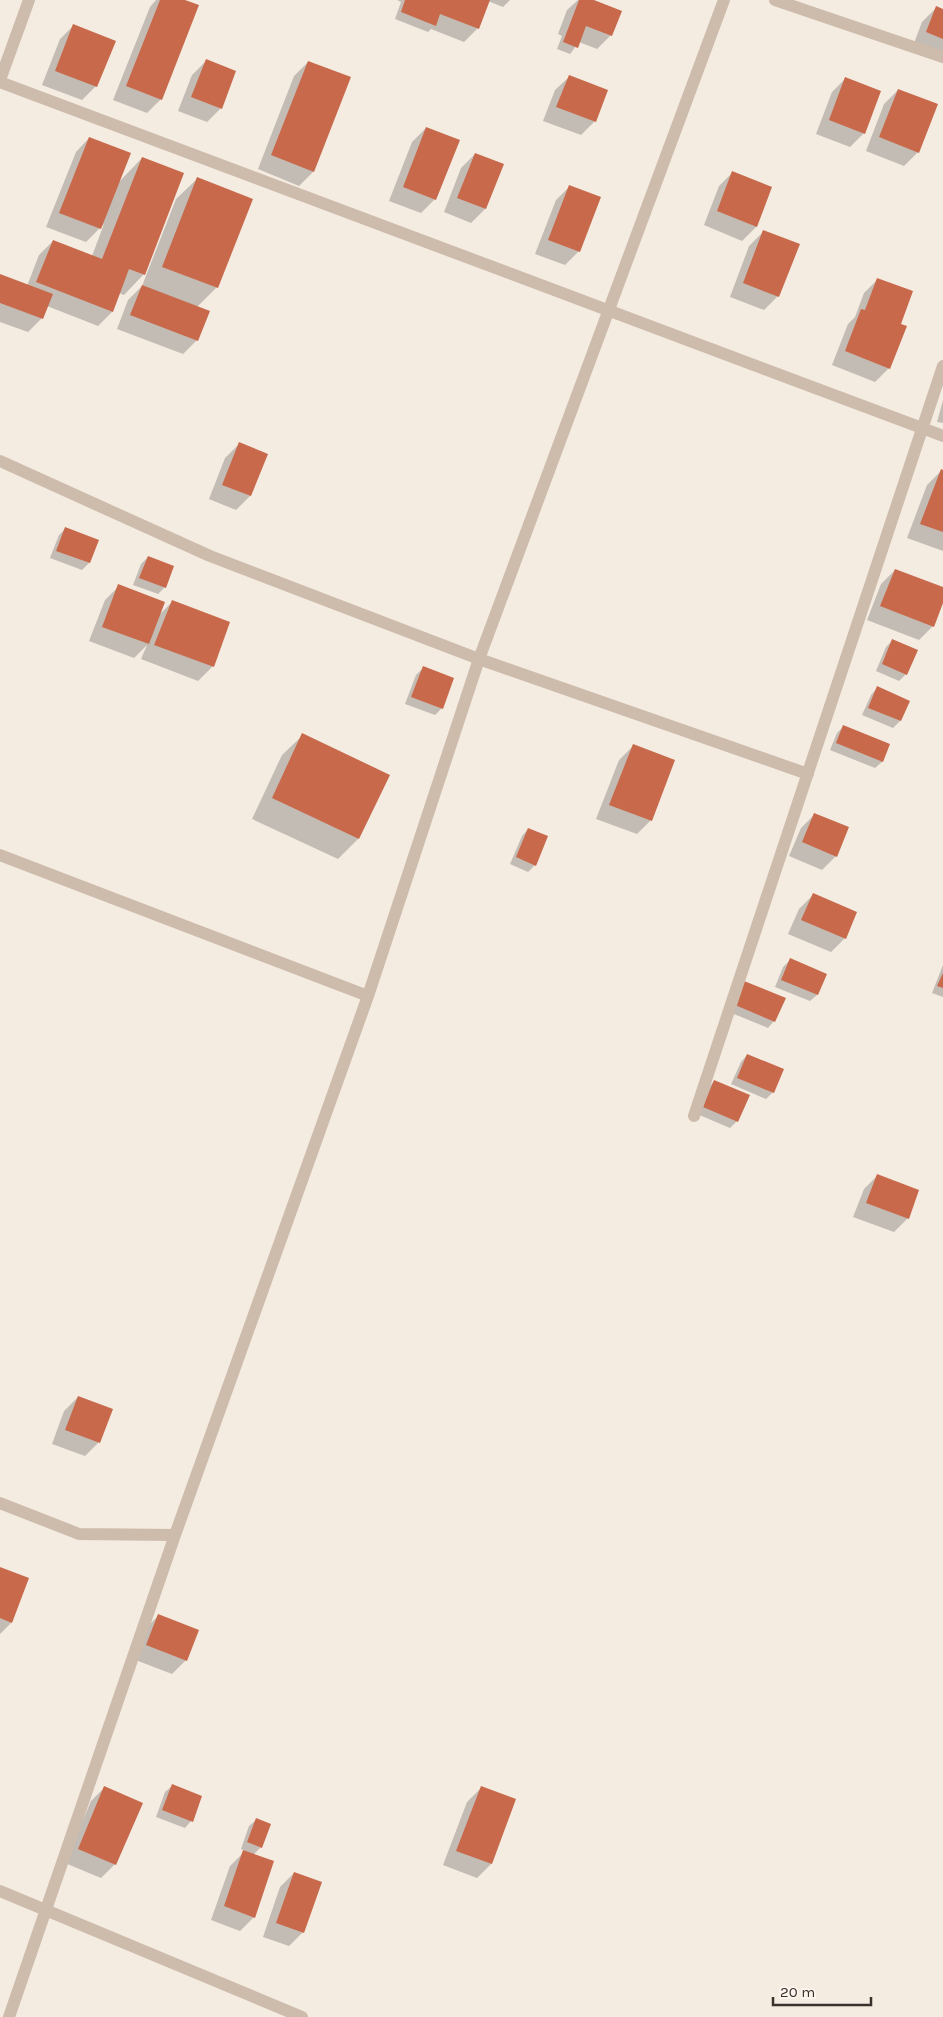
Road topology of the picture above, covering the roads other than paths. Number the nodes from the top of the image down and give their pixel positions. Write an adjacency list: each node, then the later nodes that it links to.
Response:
1 (29, 0): 5 (street)
2 (724, 0): 6 (street)
3 (775, 0): 4 (street)
4 (943, 57)
5 (0, 81): 6 (street)
6 (610, 312): 8 (street); 11 (street)
7 (943, 366): 8 (street)
8 (922, 430): 9 (street); 12 (street)
9 (943, 436)
10 (0, 461): 11 (street)
11 (479, 659): 12 (street); 14 (street)
12 (808, 774): 15 (street)
13 (0, 855): 14 (street)
14 (368, 996): 17 (street)
15 (694, 1116)
16 (0, 1502): 17 (street)
17 (176, 1535): 19 (street)
18 (0, 1891): 19 (street)
19 (46, 1910): 20 (street); 21 (street)
20 (9, 2017)
21 (302, 2017)

